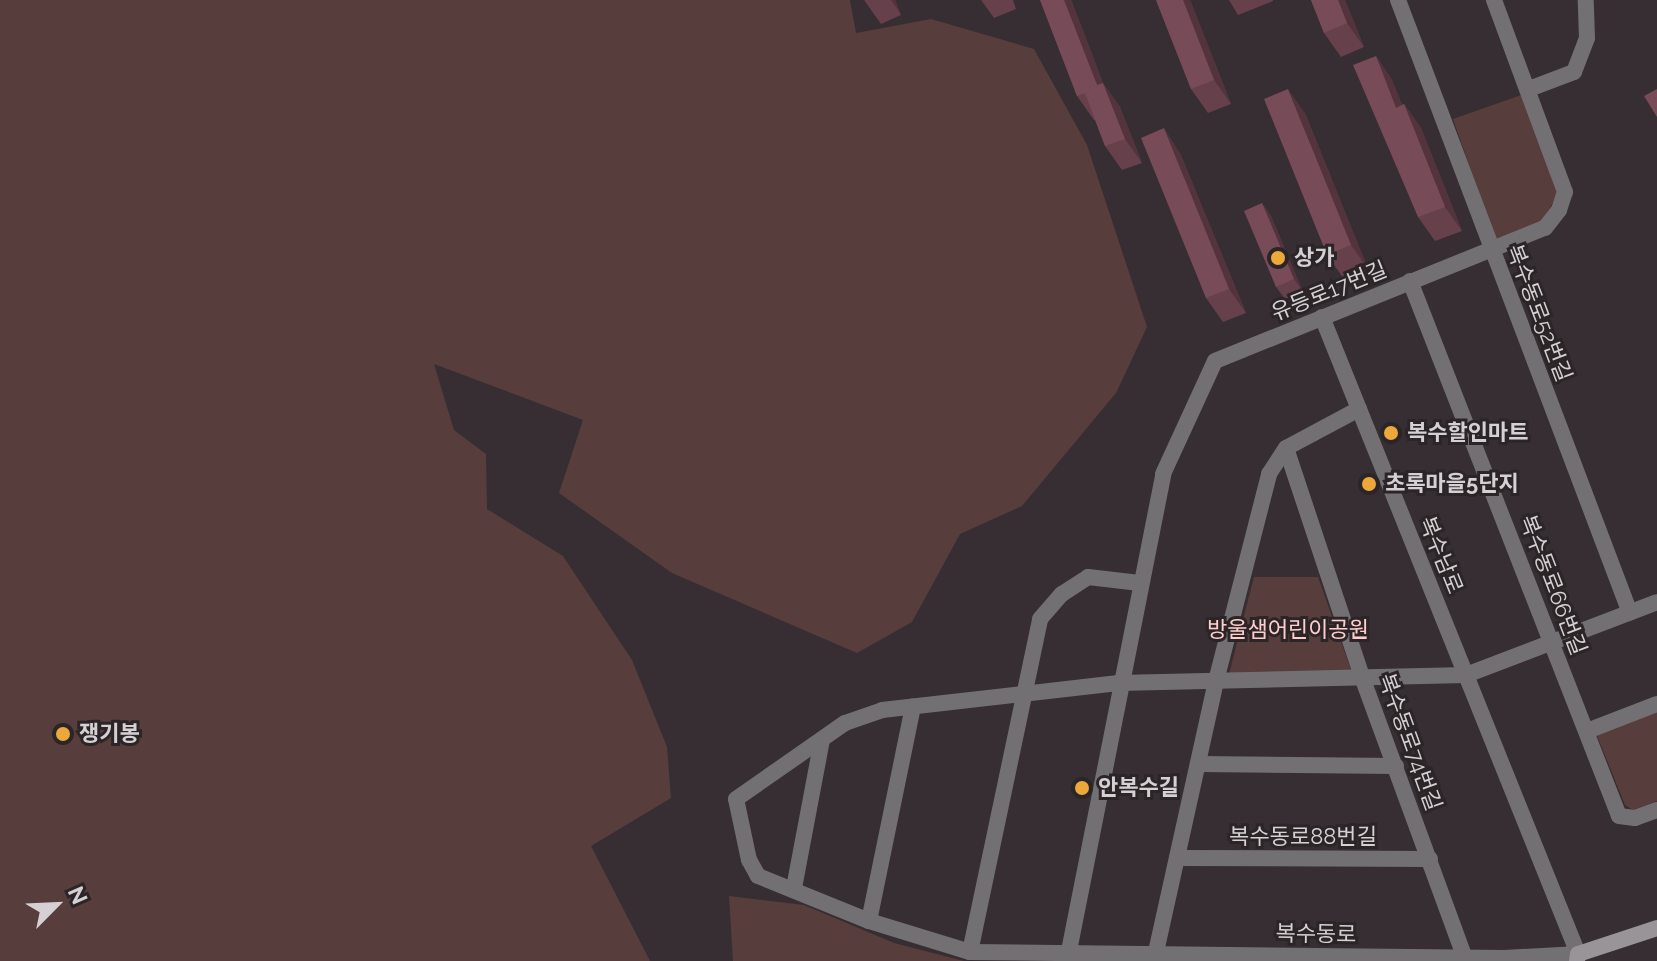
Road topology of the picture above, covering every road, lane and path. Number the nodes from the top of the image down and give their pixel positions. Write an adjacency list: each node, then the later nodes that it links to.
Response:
1 (1398, 0): 5 (street, 복수동로52번길)
2 (1494, 0): 4 (street, 유등로17번길)
3 (1586, 0): 4 (street)
4 (1529, 89): 5 (street, 유등로17번길)
5 (1492, 250): 6 (street, 유등로17번길); 12 (street, 복수동로52번길)
6 (1410, 281): 7 (street, 유등로17번길); 13 (street, 복수동로66번길)
7 (1322, 317): 8 (street, 복수남로); 10 (street, 유등로17번길)
8 (1359, 409): 9 (street); 14 (street, 복수남로)
9 (1286, 448): 15 (street, 복수동로74번길); 16 (street)
10 (1140, 583): 17 (street, 유등로17번길); 18 (street)
11 (1657, 602): 12 (street)
12 (1630, 613): 13 (street)
13 (1551, 642): 14 (street); 21 (street, 복수동로66번길)
14 (1466, 675): 15 (street); 33 (street, 복수남로)
15 (1362, 677): 16 (street); 24 (street, 복수동로74번길)
16 (1216, 681): 17 (street); 23 (street)
17 (1118, 683): 18 (street, 복수동로); 32 (street, 유등로17번길)
18 (1027, 692): 20 (street, 복수동로); 31 (street)
19 (1657, 704): 21 (street)
20 (913, 706): 22 (street, 복수동로); 29 (street)
21 (1587, 731): 25 (street, 복수동로66번길)
22 (822, 740): 28 (street); 28 (street, 복수동로)
23 (1198, 764): 24 (street); 26 (street)
24 (1396, 766): 27 (street, 복수동로74번길)
25 (1657, 810)
26 (1177, 858): 27 (street, 복수동로88번길); 34 (street)
27 (1430, 859): 35 (street, 복수동로74번길)
28 (794, 888): 29 (street, 복수동로)
29 (869, 921): 31 (street, 복수동로)
30 (1657, 928): 33 (main road, 복수동로)
31 (970, 952): 32 (street, 복수동로)
32 (1068, 957): 34 (street, 복수동로)
33 (1578, 957): 35 (street, 복수동로)
34 (1155, 958): 35 (street, 복수동로)
35 (1466, 960)

